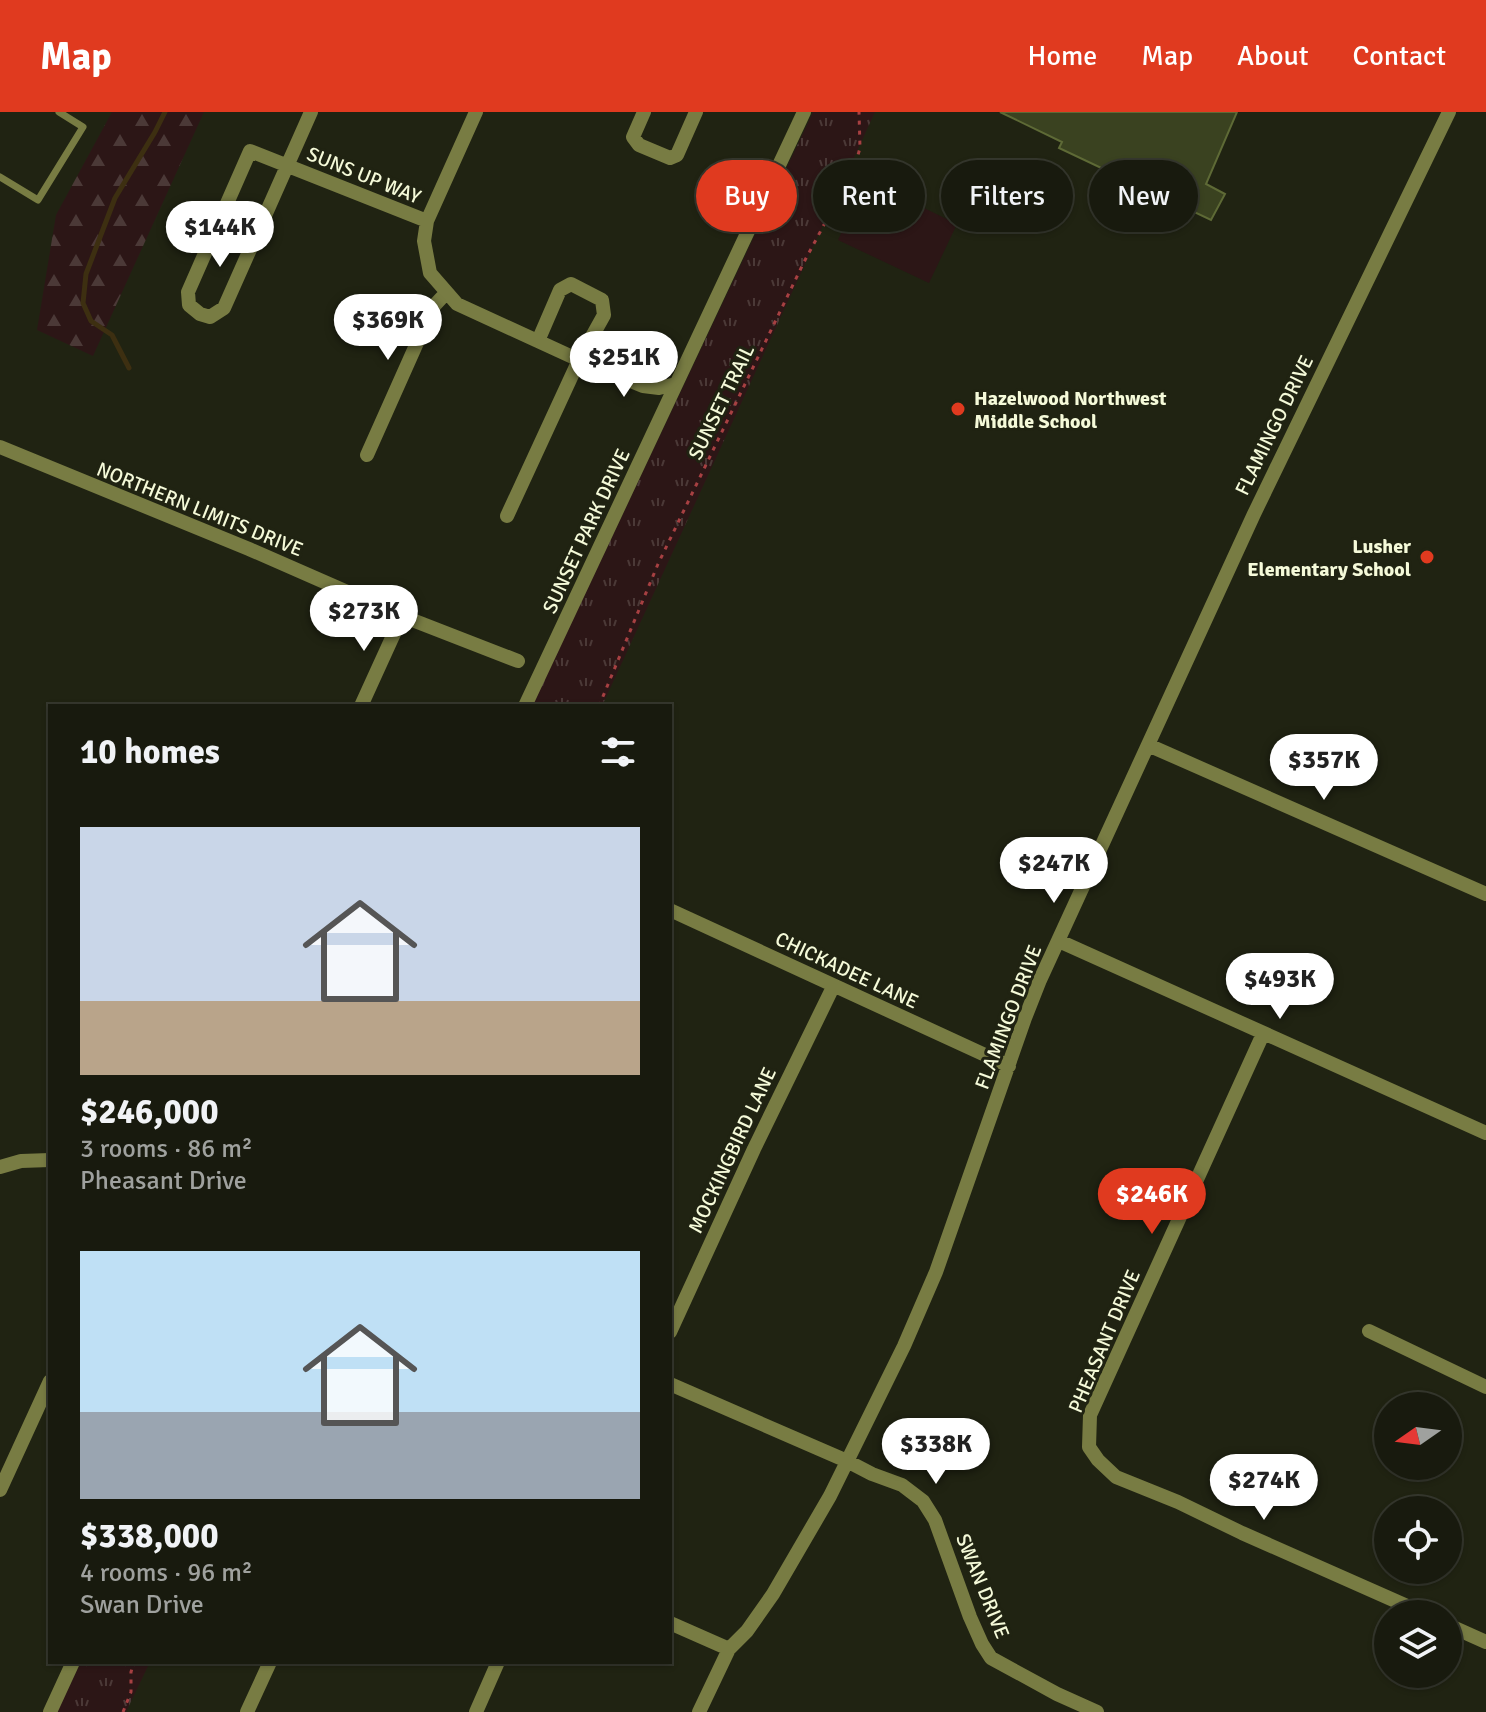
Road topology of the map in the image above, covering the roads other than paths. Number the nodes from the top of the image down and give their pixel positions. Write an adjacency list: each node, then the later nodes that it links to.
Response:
1 (59, 112): 9 (lane)
2 (311, 112): 8 (street, SUNS UP WAY)
3 (476, 112): 10 (street)
4 (644, 112): 5 (street)
5 (696, 112)
6 (804, 112): 14 (street, SUNSET PARK DRIVE)
7 (1449, 112): 22 (street, FLAMINGO DRIVE)
8 (287, 166): 8 (street, SUNS UP WAY); 10 (street, SUNS UP WAY)
9 (0, 177)
10 (427, 221): 11 (street)
11 (446, 293): 12 (street); 16 (street)
12 (538, 341): 13 (street); 13 (street)
13 (579, 360): 14 (street); 17 (street)
14 (676, 384): 21 (street, SUNSET PARK DRIVE)
15 (0, 447): 18 (street, NORTHERN LIMITS DRIVE)
16 (367, 455)
17 (507, 516)
18 (402, 616): 19 (street, NORTHERN LIMITS DRIVE); 20 (street)
19 (518, 661)
20 (362, 704)
21 (526, 704)
22 (1148, 745): 23 (street); 25 (street, FLAMINGO DRIVE)
23 (1486, 894)
24 (672, 911): 26 (street, CHICKADEE LANE)
25 (1059, 941): 27 (street); 28 (street, FLAMINGO DRIVE)
26 (833, 987): 28 (street, CHICKADEE LANE); 32 (street, MOCKINGBIRD LANE)
27 (1263, 1034): 29 (street); 39 (street, PHEASANT DRIVE)
28 (1009, 1066): 37 (street, FLAMINGO DRIVE)
29 (1486, 1133)
30 (48, 1160): 31 (street)
31 (0, 1167)
32 (672, 1328)
33 (1369, 1331): 36 (street)
34 (48, 1385): 38 (street)
35 (672, 1385): 37 (street, SWAN DRIVE)
36 (1486, 1387)
37 (847, 1461): 43 (street, FLAMINGO DRIVE); 51 (street, SWAN DRIVE)
38 (0, 1490)
39 (1393, 1600)
40 (672, 1624): 43 (street)
41 (1462, 1631): 42 (street)
42 (1486, 1642)
43 (729, 1649): 50 (street, FLAMINGO DRIVE)
44 (72, 1664): 47 (street)
45 (269, 1664): 48 (street)
46 (497, 1664): 49 (street)
47 (50, 1712)
48 (247, 1712)
49 (476, 1712)
50 (699, 1712)
51 (1097, 1712)

